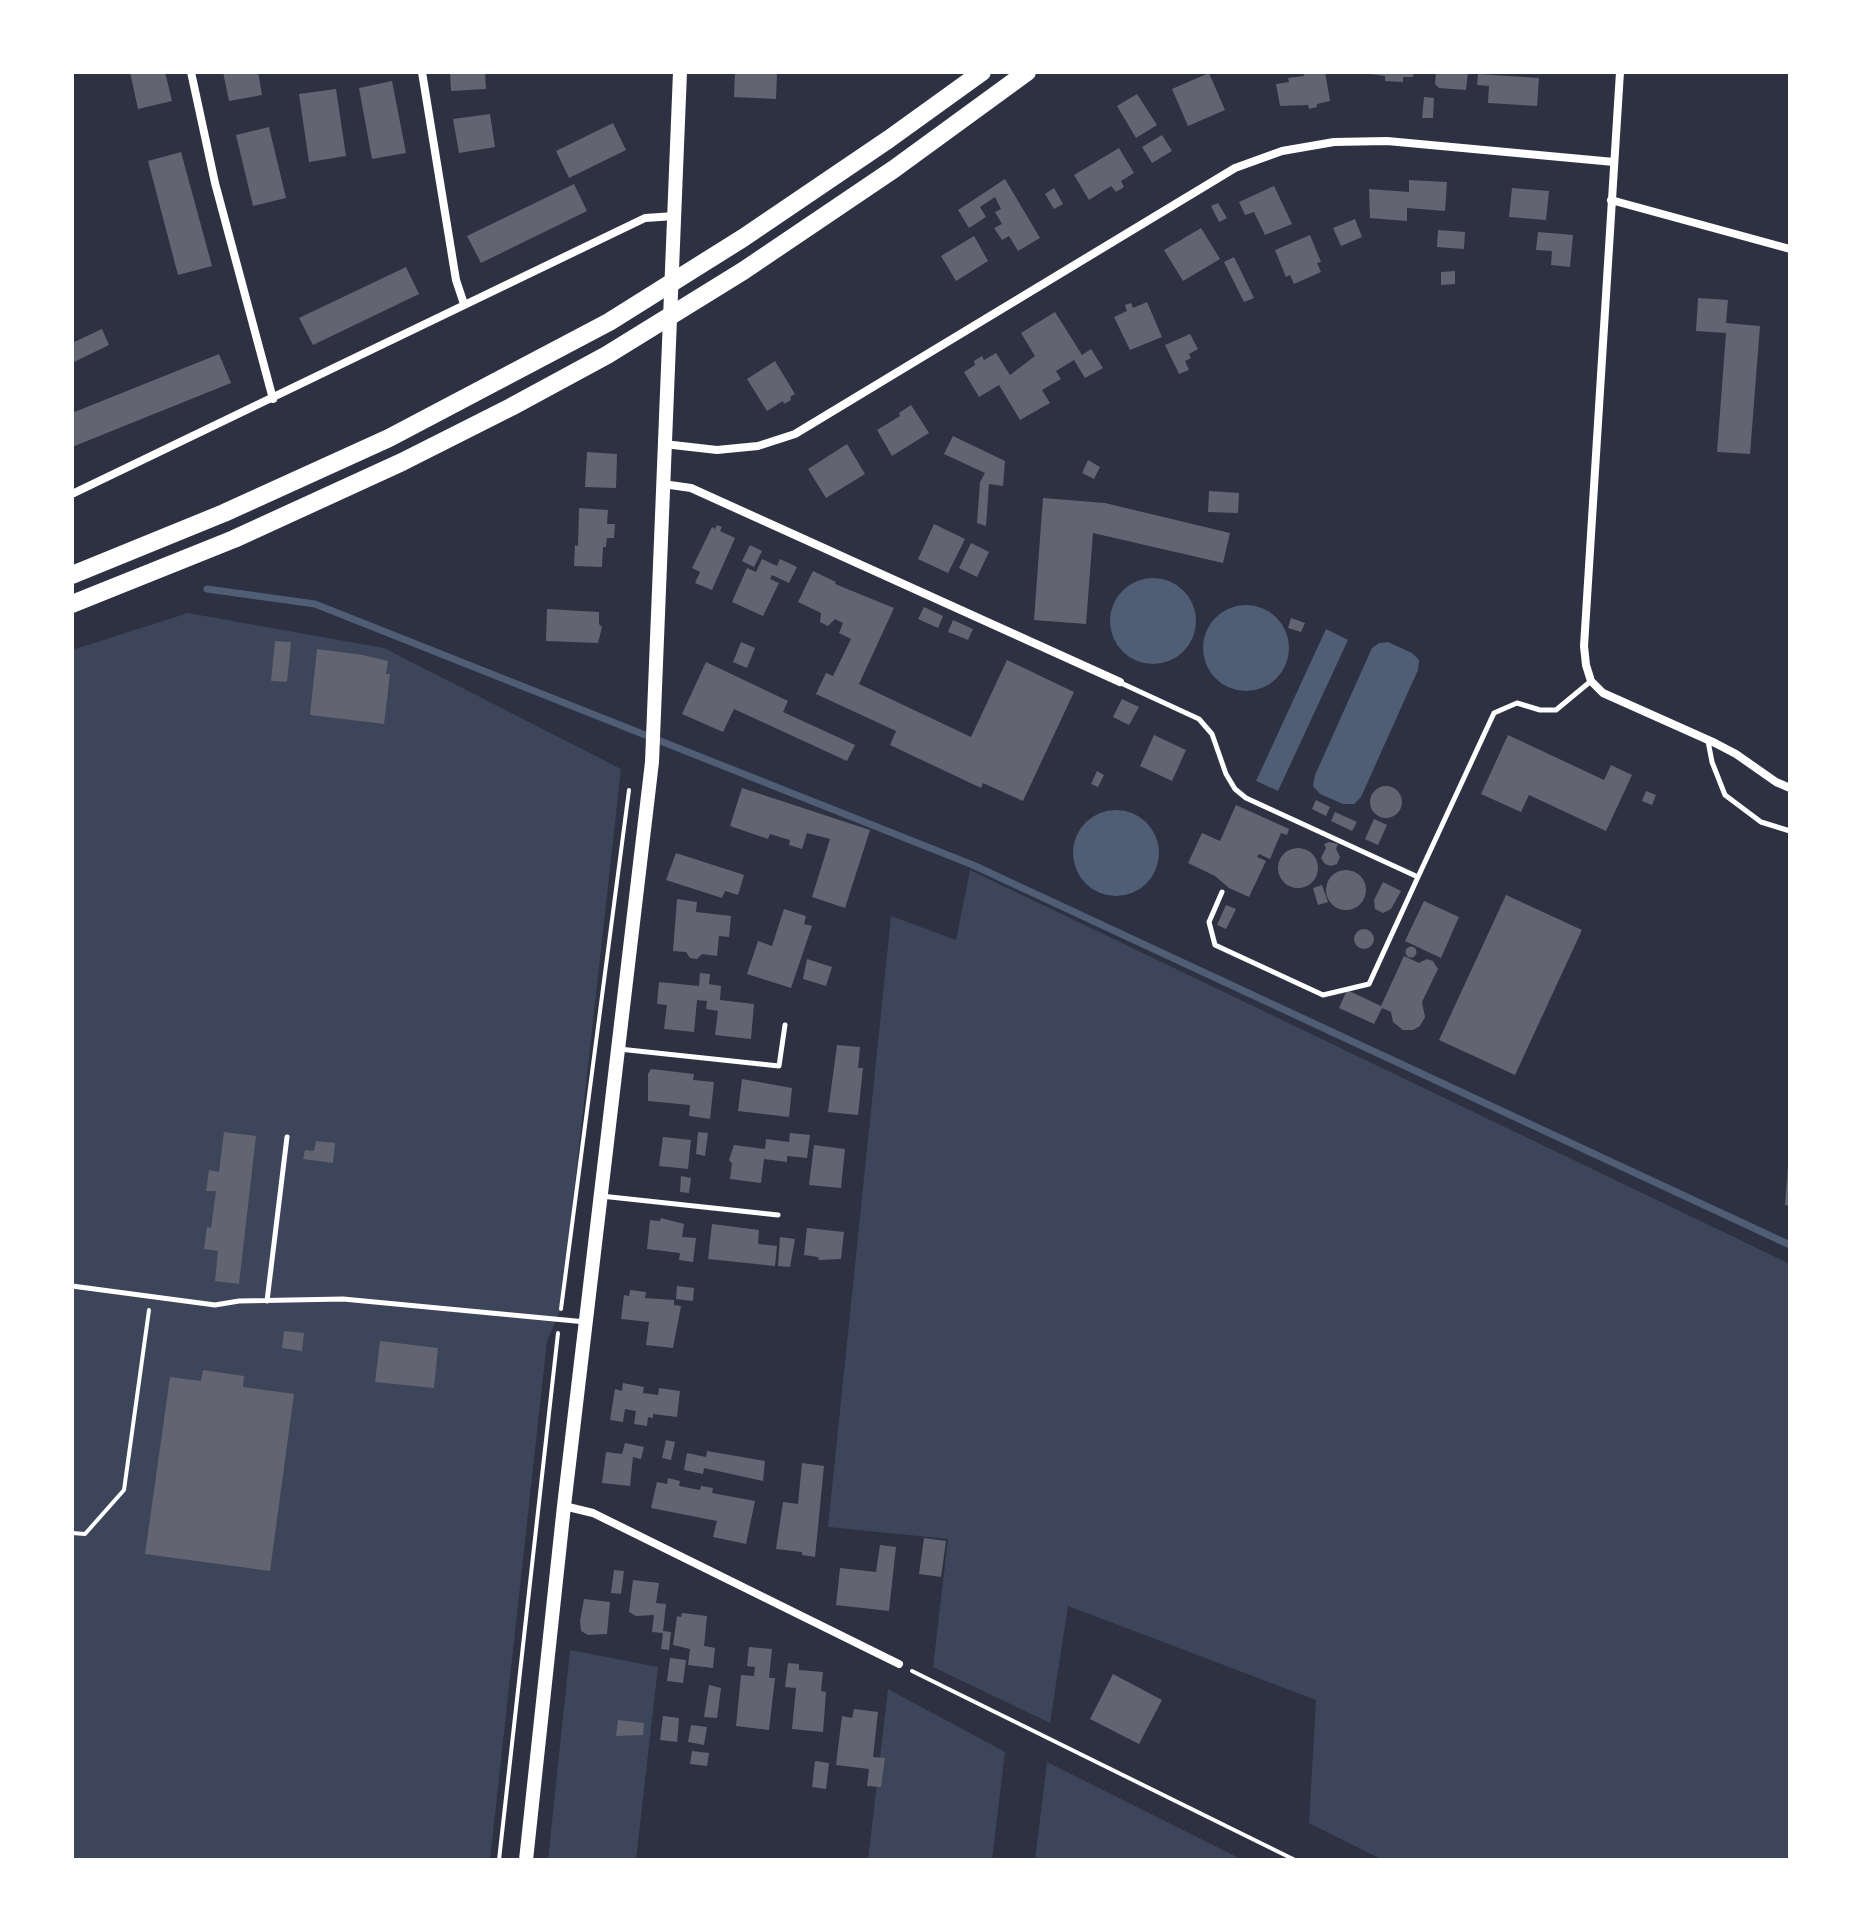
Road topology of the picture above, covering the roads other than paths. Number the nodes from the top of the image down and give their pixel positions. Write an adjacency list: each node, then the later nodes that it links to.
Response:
1 (191, 72): 12 (street)
2 (422, 72): 11 (street)
3 (680, 72): 9 (street)
4 (982, 72): 16 (highway)
5 (1027, 72): 17 (highway)
6 (1620, 72): 7 (street)
7 (1614, 162): 8 (street); 13 (street)
8 (1611, 200): 10 (street); 18 (street)
9 (675, 216): 11 (street); 13 (street)
10 (1790, 249)
11 (464, 304): 12 (street)
12 (273, 399): 15 (street)
13 (664, 444): 14 (street)
14 (662, 484): 19 (street); 26 (street)
15 (72, 494)
16 (72, 575)
17 (72, 604)
18 (1591, 681): 20 (street); 23 (lane)
19 (1120, 682): 23 (lane)
20 (1708, 740): 21 (street); 22 (lane)
21 (1790, 788)
22 (1790, 831)
23 (1418, 877): 24 (lane)
24 (1222, 892)
25 (785, 1025): 26 (lane)
26 (618, 1049): 28 (street)
27 (287, 1137): 31 (lane)
28 (600, 1196): 29 (lane); 32 (street)
29 (778, 1215)
30 (72, 1286): 31 (lane)
31 (267, 1301): 32 (lane)
32 (587, 1322): 33 (street)
33 (564, 1506): 34 (street); 35 (street)
34 (899, 1664)
35 (526, 1860)

